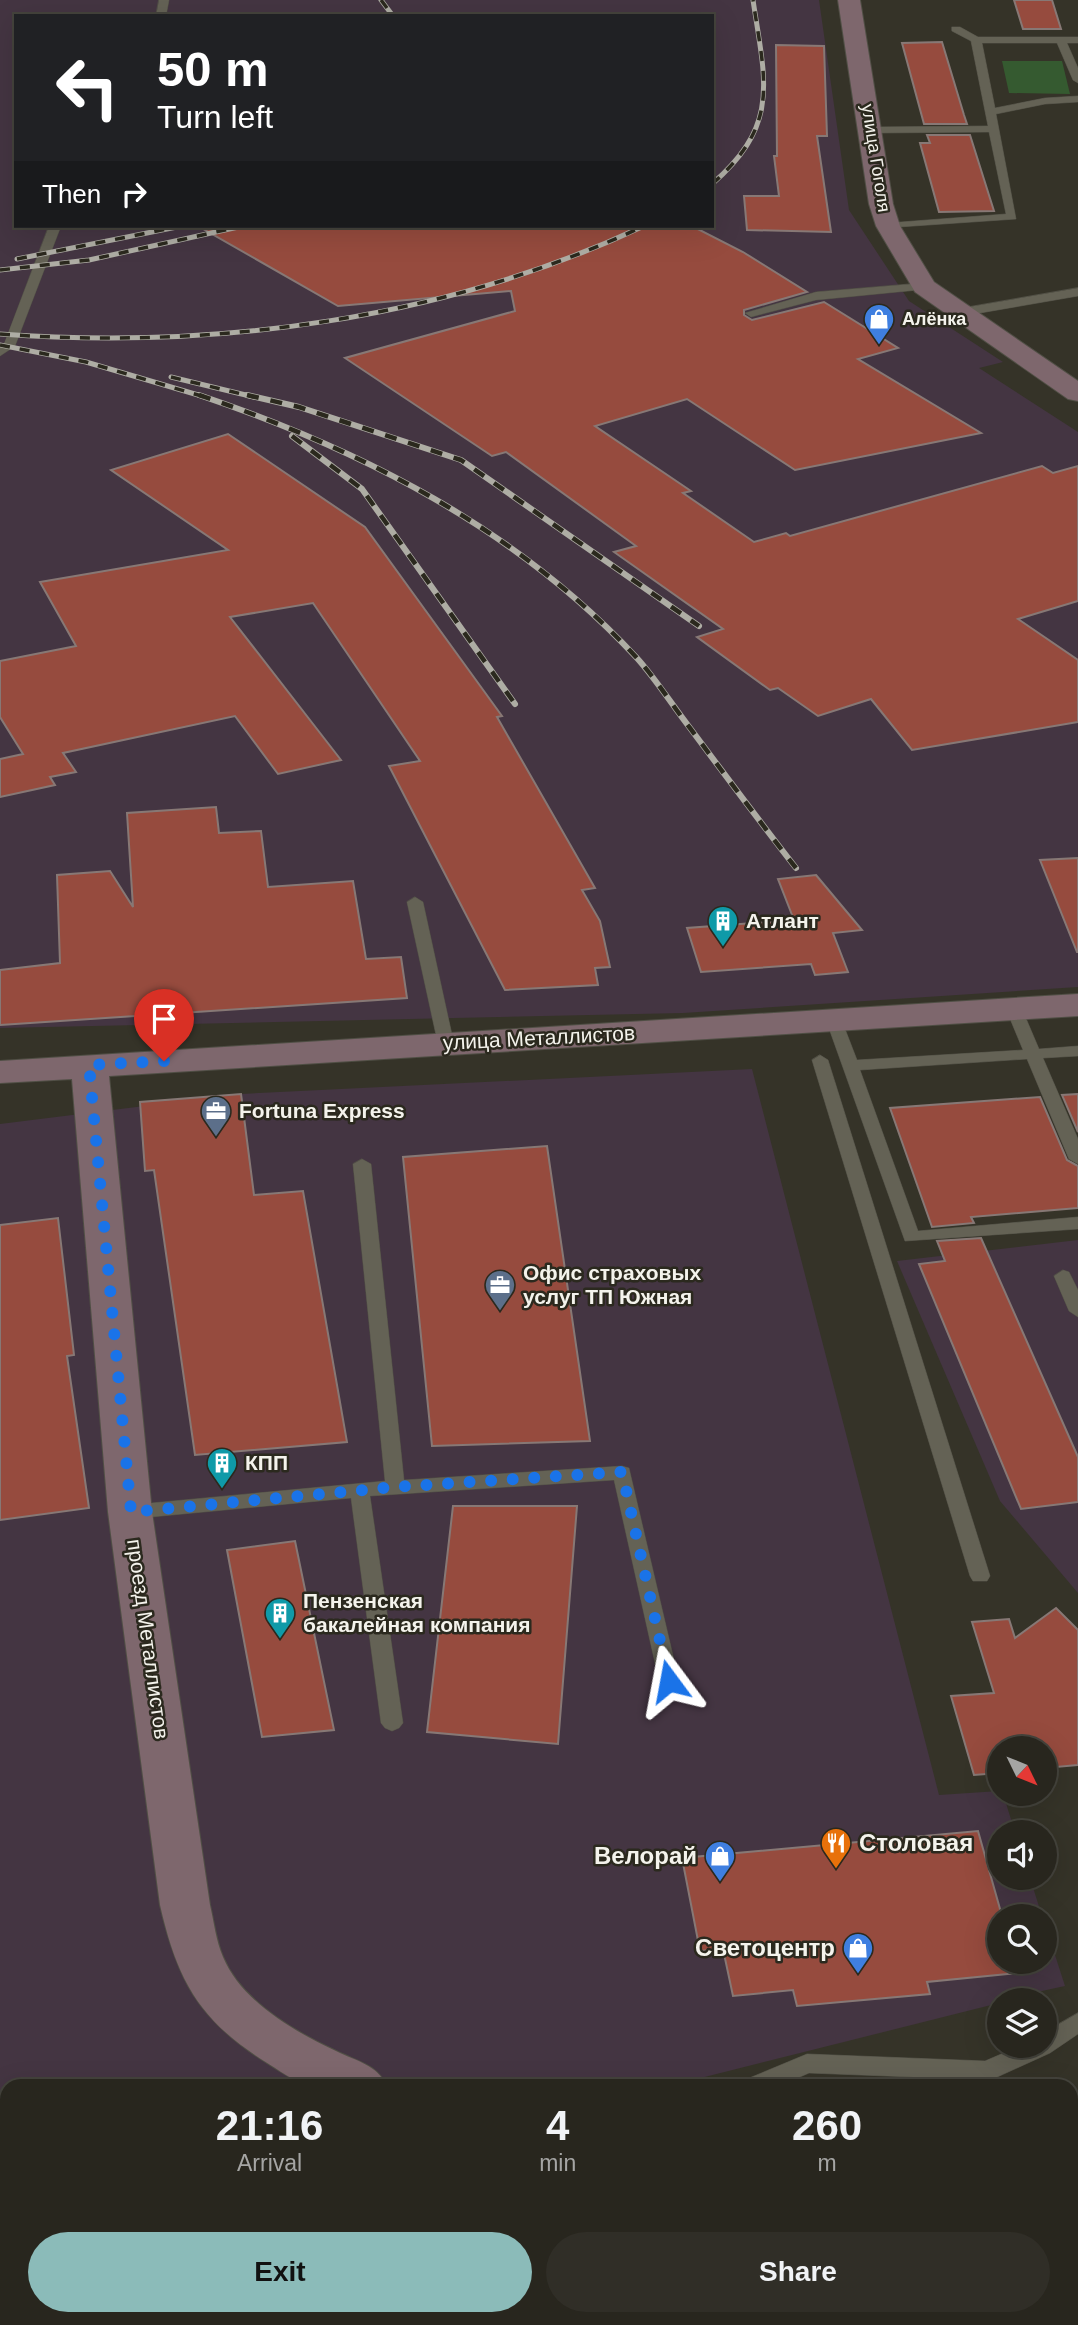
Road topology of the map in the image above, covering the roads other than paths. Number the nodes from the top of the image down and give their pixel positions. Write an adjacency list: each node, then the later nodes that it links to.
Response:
1 (849, 0): 10 (street, улица Гоголя)
2 (957, 29): 3 (lane)
3 (976, 40): 4 (lane); 8 (lane)
4 (1061, 40): 5 (lane); 6 (lane)
5 (1078, 40)
6 (1078, 80)
7 (1078, 99): 8 (lane)
8 (992, 112): 9 (lane)
9 (995, 129): 10 (lane); 11 (lane)
10 (872, 130): 11 (street, улица Гоголя)
11 (888, 226): 13 (street, улица Гоголя)
12 (54, 228): 17 (lane)
13 (923, 288): 15 (lane); 16 (street, улица Гоголя)
14 (1078, 292): 16 (lane)
15 (751, 313)
16 (957, 313): 18 (street, улица Гоголя)
17 (0, 352)
18 (1078, 393)
19 (415, 902): 23 (lane)
20 (1078, 1005): 21 (street, улица Металлистов)
21 (1014, 1009): 22 (street, улица Металлистов); 25 (lane)
22 (834, 1020): 23 (street, улица Металлистов); 28 (lane)
23 (446, 1044): 27 (street, улица Металлистов)
24 (1078, 1051): 25 (lane)
25 (1033, 1054): 28 (lane); 30 (lane)
26 (820, 1060): 38 (lane)
27 (89, 1065): 29 (street, улица Металлистов); 37 (street, проезд Металлистов)
28 (850, 1066): 32 (lane)
29 (0, 1072)
30 (1078, 1159)
31 (362, 1164): 35 (lane)
32 (1078, 1223)
33 (1063, 1276): 34 (lane)
34 (1078, 1311)
35 (395, 1487): 36 (lane); 39 (lane)
36 (360, 1492): 37 (lane); 40 (lane)
37 (131, 1512): 45 (street, проезд Металлистов)
38 (980, 1576)
39 (669, 1681)
40 (392, 1723)
41 (1078, 2022): 42 (lane)
42 (1057, 2036)
43 (1018, 2058): 44 (lane)
44 (980, 2078): 46 (lane)
45 (347, 2079)
46 (771, 2079)

